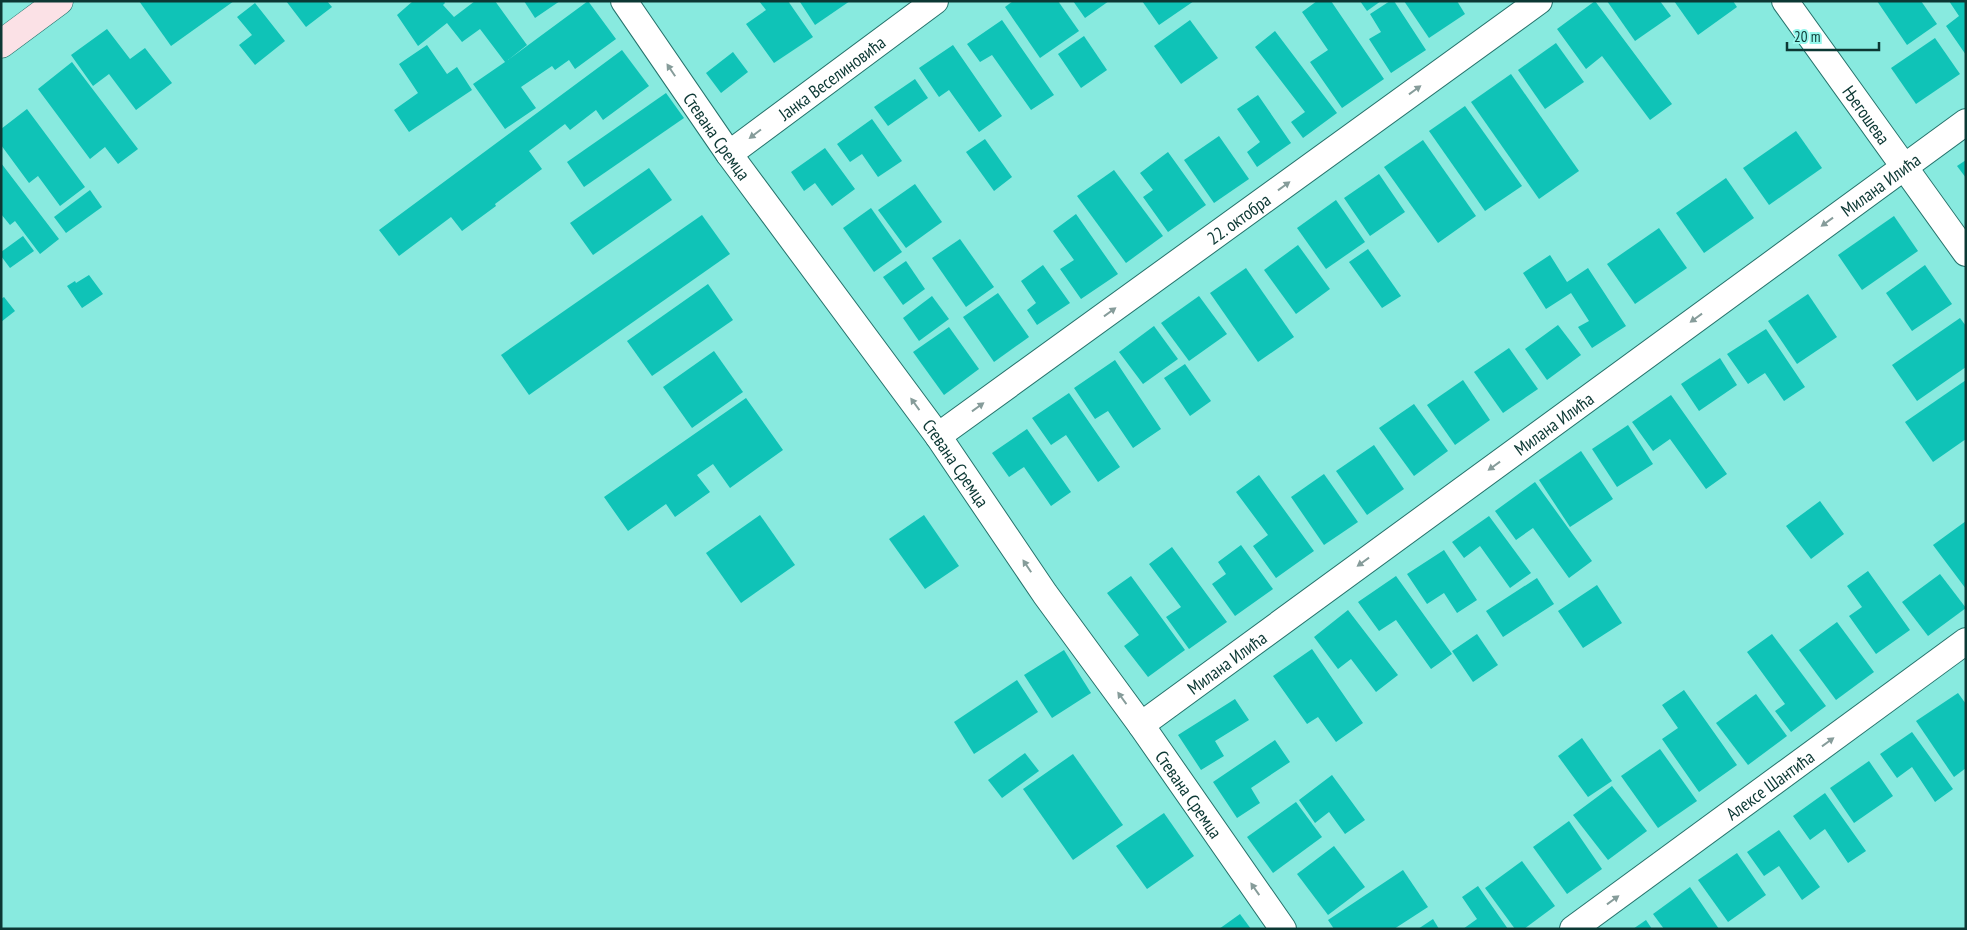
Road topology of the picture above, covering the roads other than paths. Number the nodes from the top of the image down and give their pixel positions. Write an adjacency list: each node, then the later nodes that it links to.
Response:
1 (59, 1): 6 (main road)
2 (624, 1): 8 (street, Стевана Сремца, one-way to 2)
3 (935, 1): 8 (street, Јанка Веселиновића, one-way to 8)
4 (1539, 1): 11 (street, 22. октобра, one-way to 4)
5 (1785, 1): 9 (street, Његошева)
6 (1, 44)
7 (1966, 122): 9 (street, Милана Илића)
8 (729, 154): 11 (street, Стевана Сремца, one-way to 8)
9 (1904, 166): 10 (street, Његошева); 13 (street, Милана Илића, one-way to 13)
10 (1966, 253)
11 (938, 436): 13 (street, Стевана Сремца, one-way to 11)
12 (1966, 641): 15 (street, Алексе Шантића, one-way to 12)
13 (1142, 725): 14 (street, Стевана Сремца, one-way to 13)
14 (1283, 929)
15 (1574, 929)

